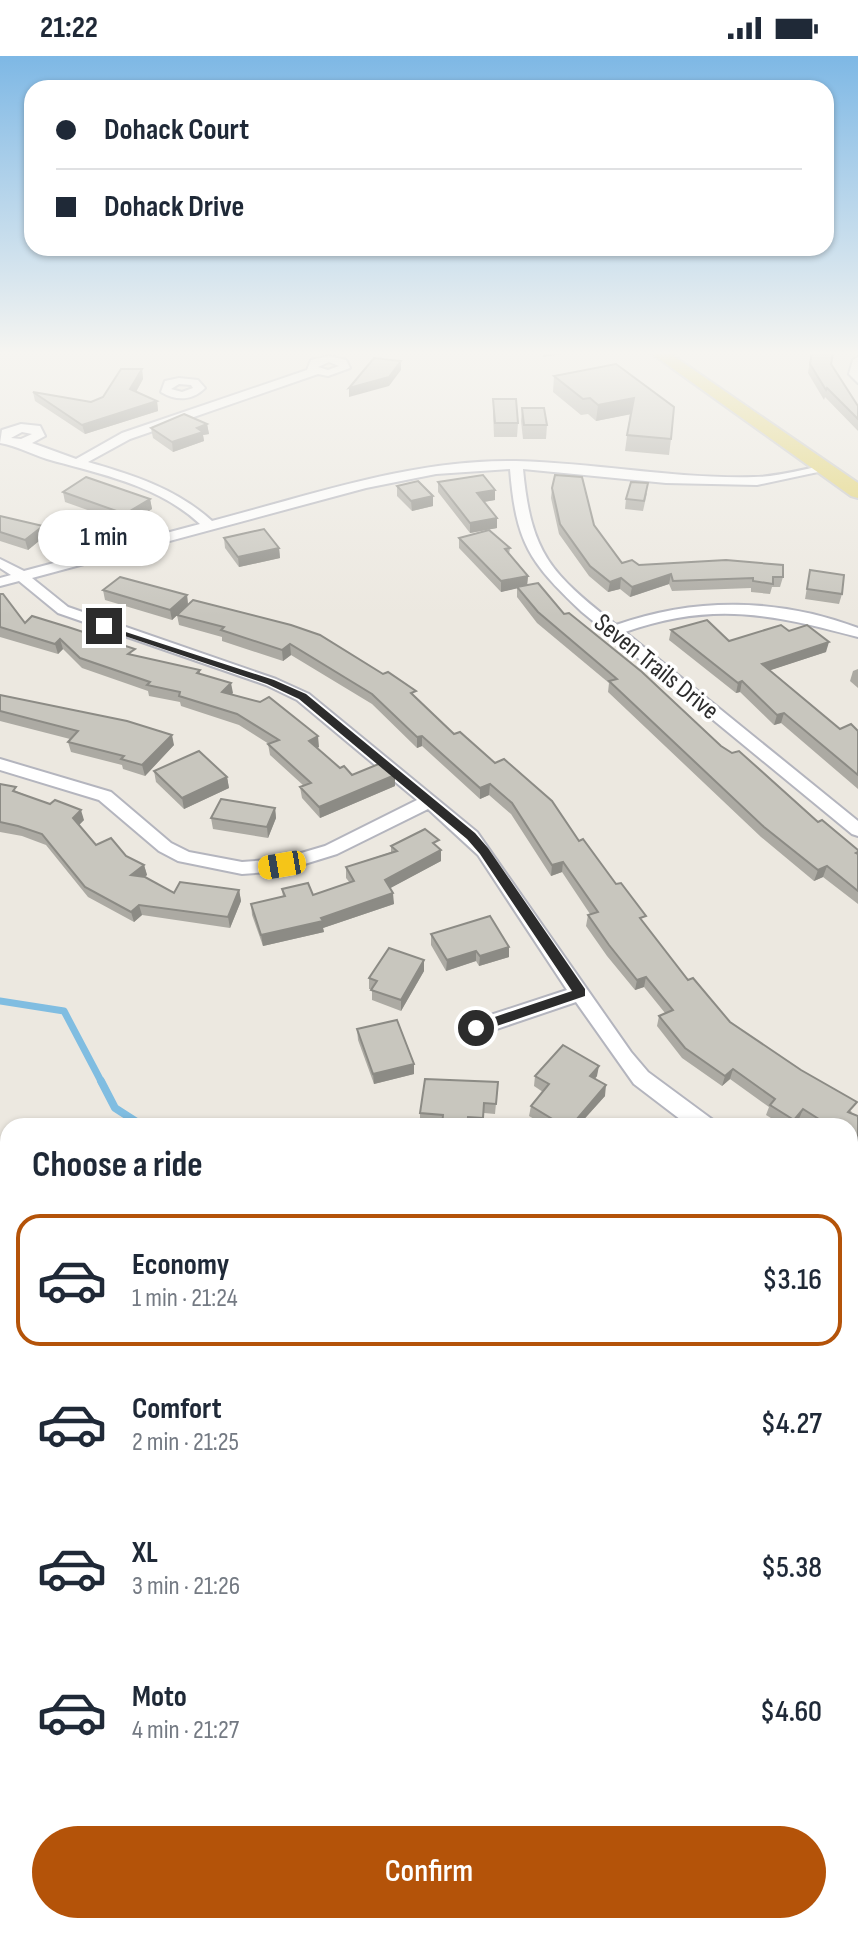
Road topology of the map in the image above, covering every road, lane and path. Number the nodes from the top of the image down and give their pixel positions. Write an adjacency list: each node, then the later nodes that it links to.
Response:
1 (118, 441): 4 (street)
2 (785, 441): 6 (main road)
3 (22, 443): 4 (street)
4 (76, 464): 8 (street)
5 (516, 465): 6 (street); 8 (street); 12 (street, Seven Trails Drive)
6 (821, 466): 7 (main road)
7 (858, 492)
8 (211, 527): 10 (street)
9 (0, 563): 10 (street)
10 (23, 577): 11 (street); 15 (street)
11 (0, 582)
12 (614, 631): 13 (street); 16 (street, Seven Trails Drive)
13 (858, 633)
14 (0, 764): 15 (street)
15 (430, 801): 17 (street)
16 (858, 830)
17 (580, 993): 18 (street); 19 (street)
18 (476, 1028)
19 (694, 1118)

